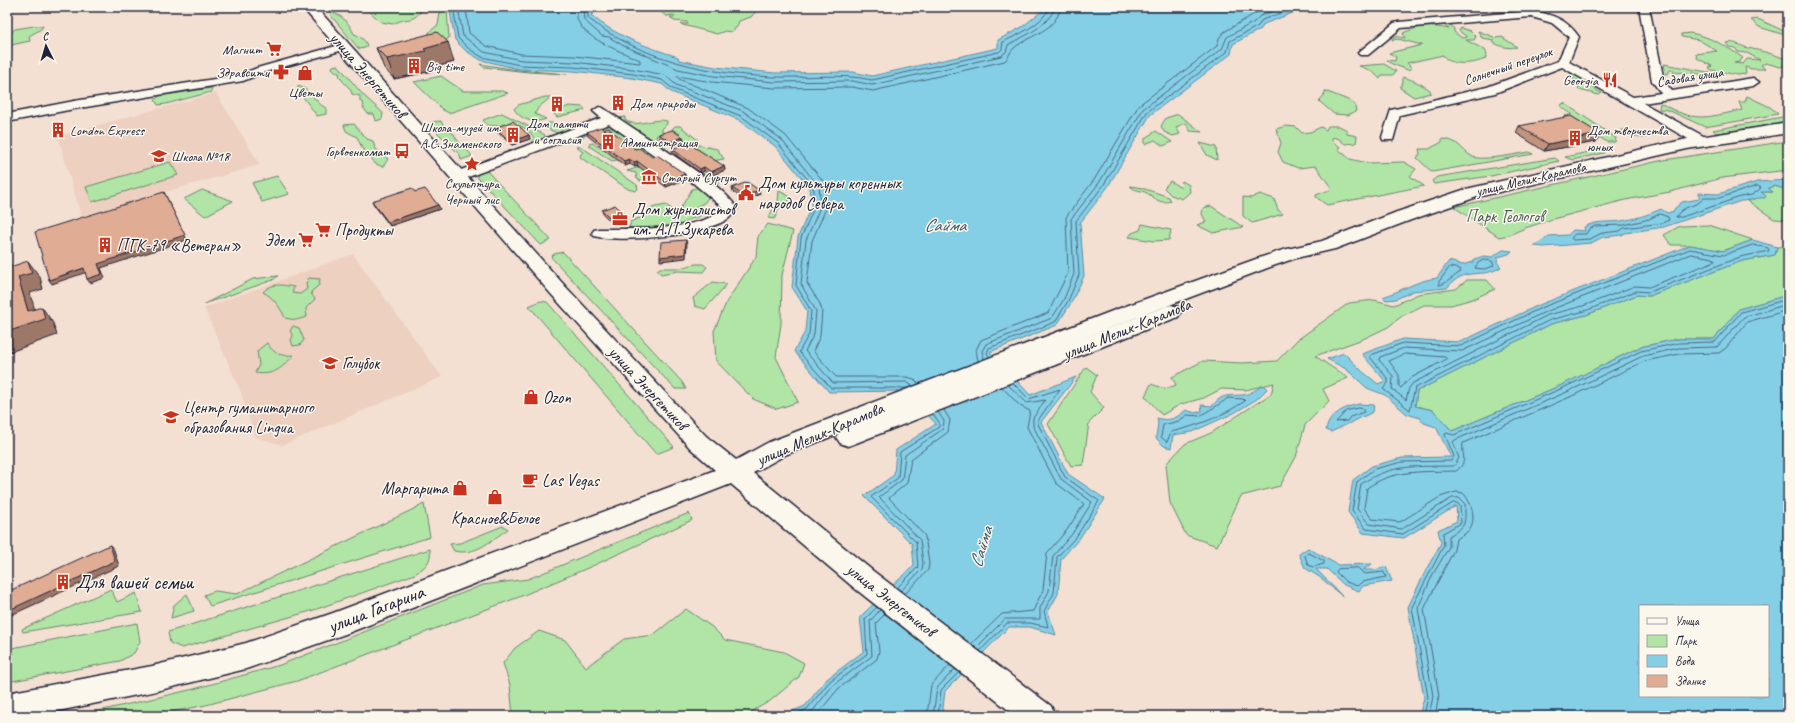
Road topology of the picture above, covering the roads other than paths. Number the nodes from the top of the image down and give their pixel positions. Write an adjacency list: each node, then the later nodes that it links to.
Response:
1 (309, 7): 5 (main road, улица Энергетиков)
2 (1644, 7): 9 (street)
3 (1784, 7): 4 (street)
4 (1788, 9)
5 (343, 47): 12 (street); 17 (main road, улица Энергетиков)
6 (1364, 53): 7 (street, Солнечный переулок)
7 (1563, 63): 10 (street); 15 (street, Солнечный переулок)
8 (1753, 82): 9 (street, Садовая улица)
9 (1670, 96): 10 (street, Садовая улица)
10 (1631, 101): 16 (street)
11 (599, 111): 13 (street)
12 (7, 118)
13 (610, 119): 17 (street); 18 (street)
14 (1788, 128): 16 (main road, улица Мелик-Карамова)
15 (1388, 137)
16 (1702, 141): 19 (main road, улица Мелик-Карамова)
17 (458, 176): 19 (main road, улица Энергетиков)
18 (599, 232)
19 (733, 473): 20 (main road, улица Гагарина); 21 (main road, улица Энергетиков)
20 (7, 707)
21 (1035, 711)

